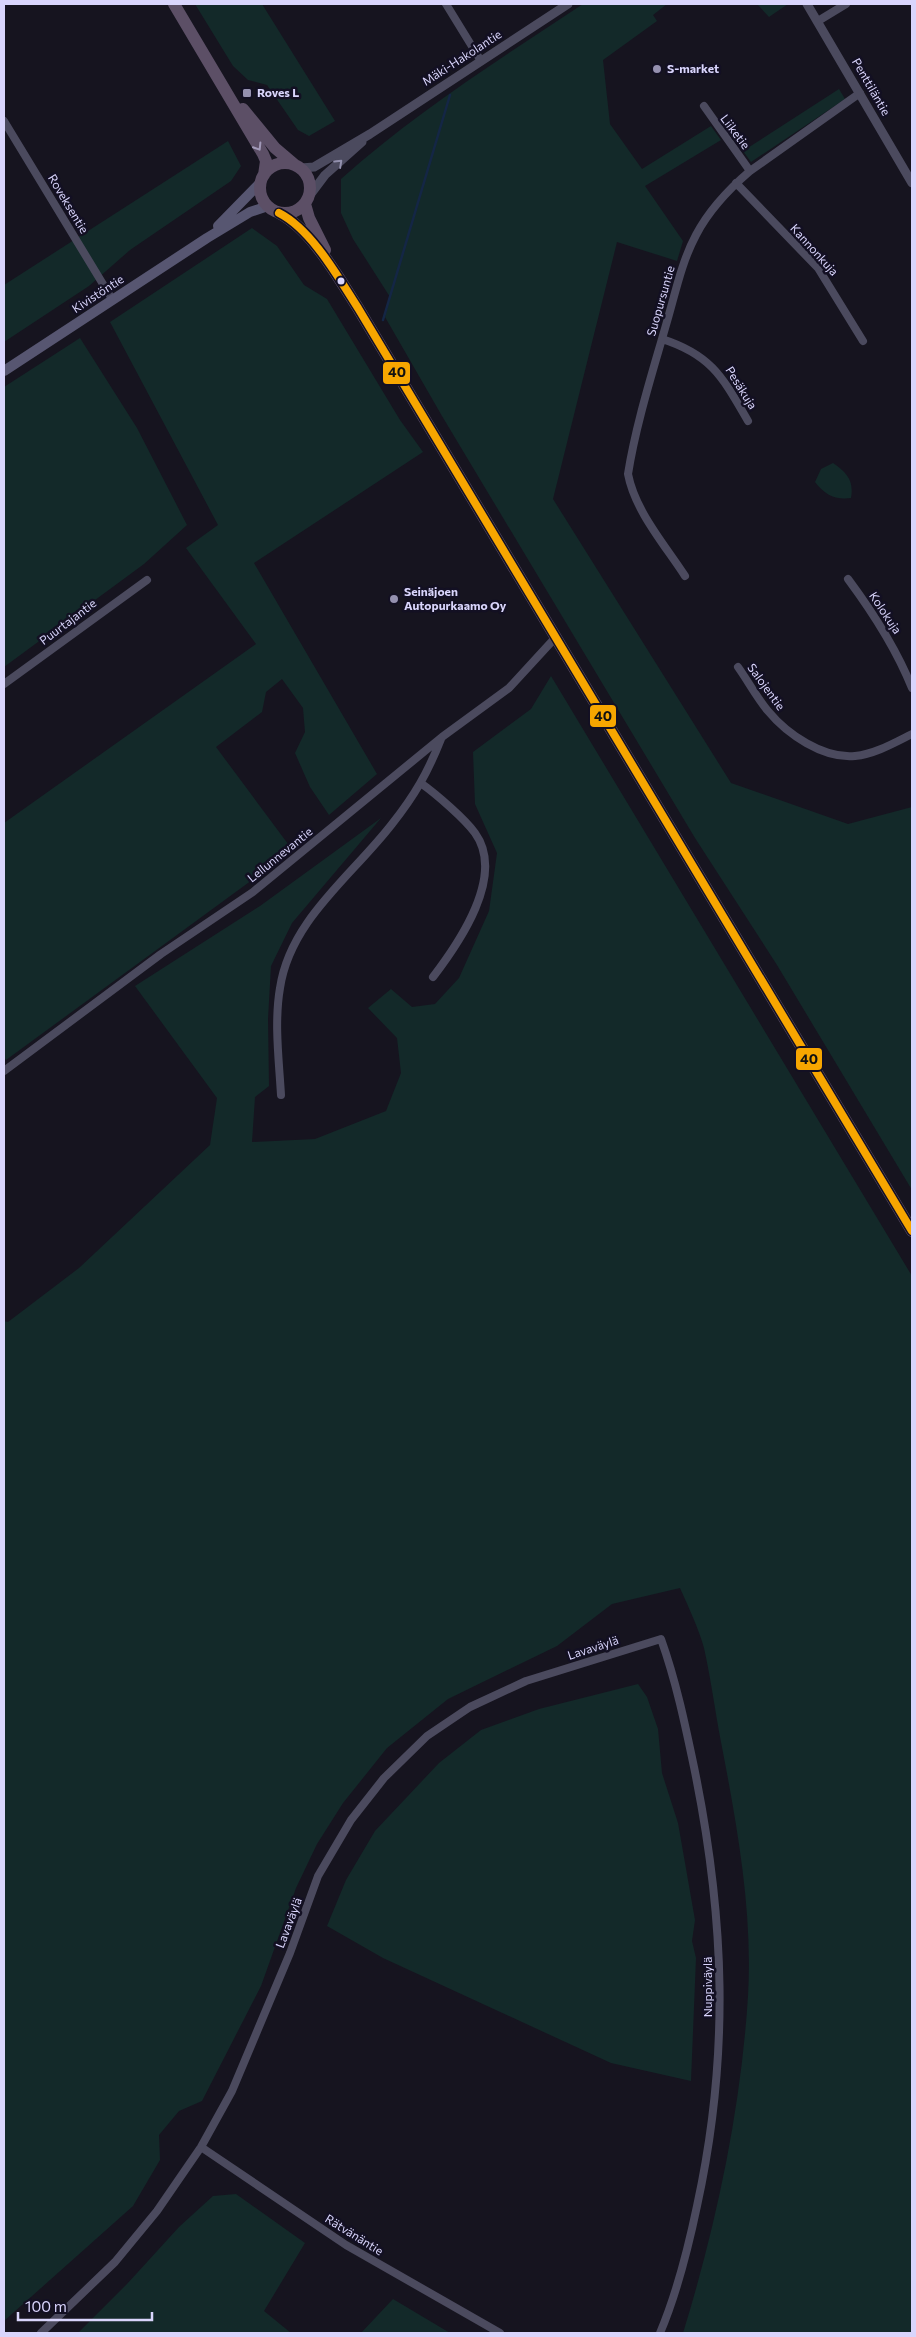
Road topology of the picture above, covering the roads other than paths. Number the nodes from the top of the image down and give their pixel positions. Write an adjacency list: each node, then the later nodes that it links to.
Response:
1 (174, 4): 8 (highway)
2 (446, 4): 7 (street)
3 (568, 4): 7 (street, Mäki-Hakolantie)
4 (807, 4): 6 (street, Penttiläntie)
5 (846, 4): 6 (street)
6 (818, 21): 9 (street, Penttiläntie)
7 (481, 61): 12 (street, Mäki-Hakolantie)
8 (226, 90): 13 (highway); 15 (highway, one-way to 15)
9 (860, 93): 14 (street, Suopursuntie); 16 (street, Penttiläntie)
10 (704, 106): 14 (street, Liiketie)
11 (4, 121): 23 (street, Roveksentie)
12 (370, 134): 13 (street, Mäki-Hakolantie); 18 (street, Mäki-Hakolantie, one-way to 12)
13 (298, 166): 15 (highway); 18 (highway)
14 (750, 171): 17 (street, Suopursuntie)
15 (262, 178): 19 (highway); 21 (main road, Kivistöntie)
16 (911, 179)
17 (736, 183): 24 (street, Suopursuntie); 25 (street, Kannonkuja)
18 (307, 200): 20 (highway); 22 (highway)
19 (268, 206): 20 (highway); 21 (main road, Kivistöntie)
20 (279, 213): 22 (highway)
21 (207, 238): 23 (main road, Kivistöntie)
22 (342, 284): 31 (highway)
23 (112, 299): 26 (main road, Kivistöntie)
24 (662, 338): 27 (street, Pesäkuja); 28 (street, Suopursuntie)
25 (863, 341)
26 (4, 371)
27 (748, 421)
28 (685, 576)
29 (848, 579): 34 (street, Kolokuja)
30 (147, 580): 33 (street, Puurtajantie)
31 (555, 638): 36 (street, Lellunnevantie); 41 (highway)
32 (738, 667): 35 (street, Salojentie)
33 (4, 684)
34 (912, 688)
35 (912, 734)
36 (442, 737): 37 (street); 39 (street, Lellunnevantie)
37 (422, 784): 38 (street); 40 (street)
38 (433, 977)
39 (4, 1071)
40 (281, 1095)
41 (912, 1231)
42 (661, 1639): 43 (street, Lavaväylä); 46 (street, Nuppiväylä)
43 (201, 2147): 44 (street, Lavaväylä); 45 (street, Rätvänäntie)
44 (41, 2333)
45 (500, 2333)
46 (660, 2333)

